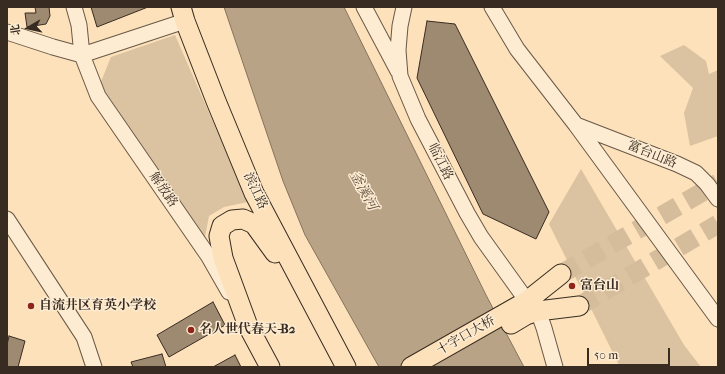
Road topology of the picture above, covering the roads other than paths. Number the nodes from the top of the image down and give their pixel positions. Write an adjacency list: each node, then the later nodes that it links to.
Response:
1 (74, 7): 7 (street, 解放路)
2 (364, 7): 8 (street)
3 (404, 7): 8 (street, 临江路)
4 (492, 7): 9 (street)
5 (184, 14): 7 (street); 13 (main road, 滨江路)
6 (7, 32): 7 (street)
7 (82, 55): 17 (street, 解放路)
8 (400, 76): 15 (street, 临江路)
9 (576, 125): 10 (street, 富台山路); 16 (street)
10 (718, 199)
11 (7, 219): 18 (street)
12 (561, 274): 15 (main road)
13 (301, 283): 17 (main road); 20 (main road, 滨江路)
14 (579, 306): 15 (main road)
15 (528, 308): 21 (main road, 十字口大桥); 22 (main road, 十字口大桥); 23 (street, 临江路)
16 (718, 319)
17 (248, 326): 19 (main road, 解放路)
18 (94, 367)
19 (270, 367)
20 (346, 367)
21 (411, 367)
22 (435, 367)
23 (555, 367)

